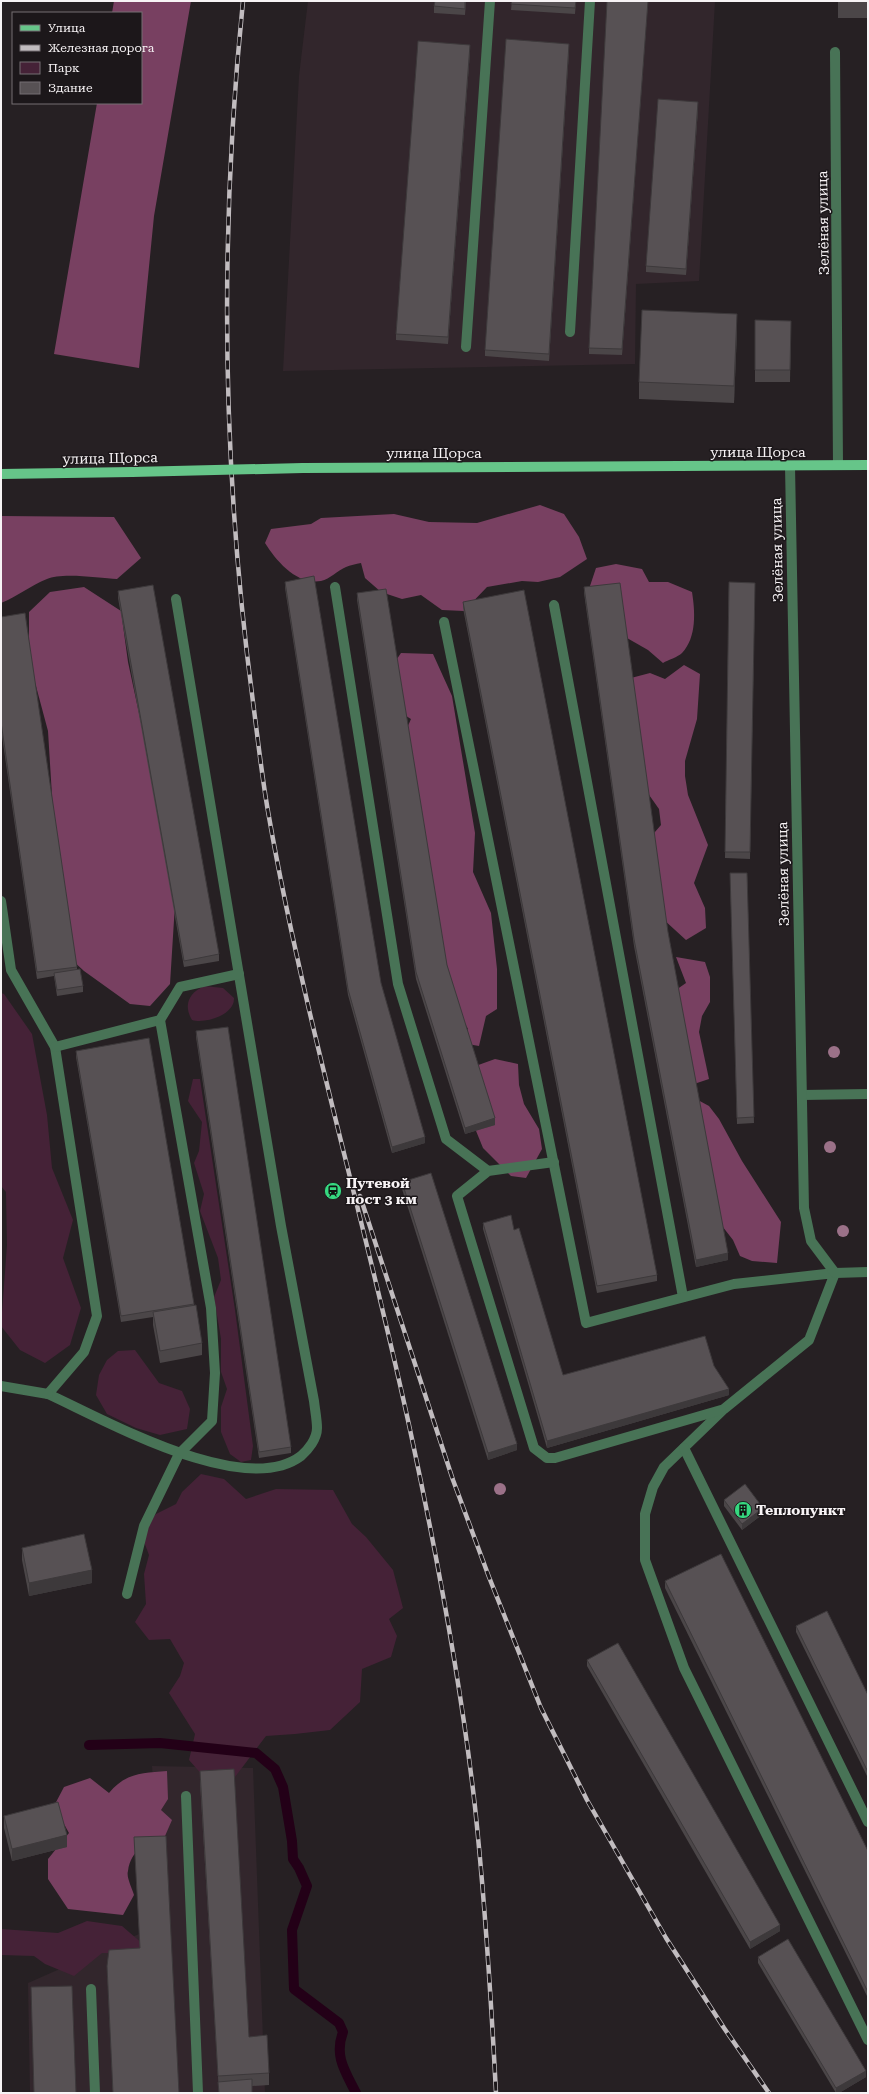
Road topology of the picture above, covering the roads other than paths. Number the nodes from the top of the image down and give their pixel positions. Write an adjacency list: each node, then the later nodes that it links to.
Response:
1 (490, 1): 5 (street)
2 (590, 1): 4 (street)
3 (835, 52): 6 (street, Зелёная улица)
4 (570, 332)
5 (466, 347)
6 (838, 465): 7 (main road, улица Щорса); 8 (main road, улица Щорса)
7 (868, 465)
8 (790, 466): 9 (main road, улица Щорса, bridge); 20 (street, Зелёная улица)
9 (1, 474)
10 (335, 587): 22 (street)
11 (176, 599): 16 (street)
12 (554, 605): 25 (street)
13 (444, 622): 21 (street)
14 (1, 901): 15 (street)
15 (6, 970): 18 (street)
16 (239, 974): 17 (street); 30 (street)
17 (160, 1020): 18 (street); 30 (street)
18 (55, 1047): 27 (street)
19 (868, 1094): 20 (street)
20 (802, 1095): 24 (street, Зелёная улица)
21 (554, 1162): 22 (street); 25 (street)
22 (488, 1171): 28 (street)
23 (868, 1272): 24 (street)
24 (835, 1273): 25 (street); 28 (street)
25 (683, 1297)
26 (1, 1386): 27 (street)
27 (48, 1394): 30 (street)
28 (724, 1409): 29 (street)
29 (684, 1448): 33 (street); 35 (street)
30 (179, 1454): 31 (street)
31 (127, 1594)
32 (186, 1796): 37 (street)
33 (868, 1822)
34 (91, 1989): 36 (street)
35 (868, 2040)
36 (95, 2093)
37 (198, 2093)

